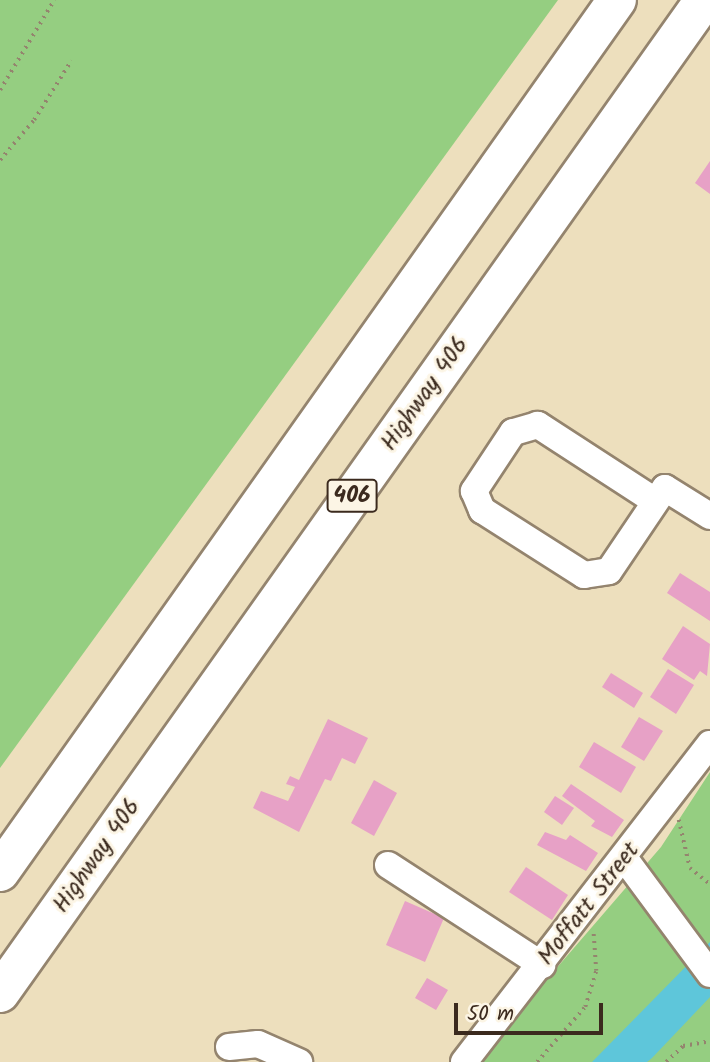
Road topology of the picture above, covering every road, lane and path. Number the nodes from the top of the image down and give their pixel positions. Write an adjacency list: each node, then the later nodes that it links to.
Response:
1 (54, 0): 5 (path)
2 (617, 0): 13 (highway)
3 (704, 0): 18 (highway, Highway 406 / 406)
4 (71, 61): 6 (path)
5 (0, 90)
6 (0, 160)
7 (655, 501): 7 (street); 8 (street)
8 (710, 516)
9 (710, 744): 10 (street, Moffatt Street)
10 (673, 794): 11 (street, Moffatt Street); 14 (path)
11 (625, 859): 15 (street, Moffatt Street); 17 (street)
12 (388, 865): 16 (street)
13 (0, 872)
14 (710, 884)
15 (592, 902): 16 (street, Moffatt Street); 23 (path)
16 (542, 965): 22 (street, Moffatt Street)
17 (710, 974)
18 (0, 993)
19 (710, 1041): 24 (path)
20 (229, 1047): 21 (street)
21 (299, 1062)
22 (464, 1062)
23 (537, 1062)
24 (666, 1062)

